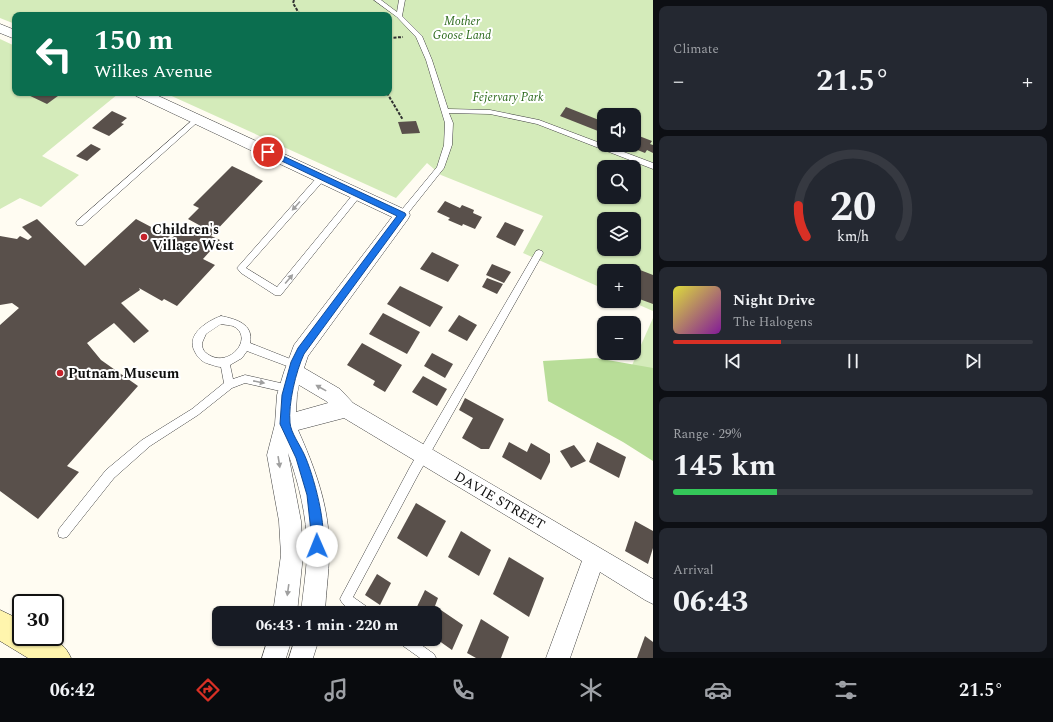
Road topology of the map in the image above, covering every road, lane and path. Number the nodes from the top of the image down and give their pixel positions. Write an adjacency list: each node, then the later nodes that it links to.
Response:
1 (294, 0): 4 (path)
2 (377, 0): 5 (lane)
3 (402, 0): 5 (lane)
4 (298, 12)
5 (399, 16): 10 (lane)
6 (0, 28): 7 (street)
7 (12, 34)
8 (147, 96): 11 (street)
9 (389, 96): 12 (path)
10 (446, 110): 13 (lane); 16 (lane)
11 (198, 120): 14 (street); 17 (lane)
12 (403, 120)
13 (653, 166)
14 (322, 177): 15 (street); 15 (lane, one-way to 15)
15 (358, 194): 16 (street)
16 (402, 215): 21 (street)
17 (80, 224)
18 (539, 253): 25 (lane)
19 (246, 346): 20 (lane); 20 (lane); 21 (lane)
20 (225, 362): 22 (lane)
21 (292, 375): 22 (lane, one-way to 21); 23 (street, DAVIE STREET, one-way to 21); 24 (street)
22 (229, 385): 26 (lane)
23 (346, 409): 24 (street); 25 (street, DAVIE STREET)
24 (285, 424): 29 (street, one-way to 29); 30 (street)
25 (424, 456): 27 (street, DAVIE STREET); 31 (lane)
26 (63, 533)
27 (595, 556): 28 (street, DAVIE STREET); 42 (street)
28 (653, 592)
29 (285, 606)
30 (314, 606)
31 (356, 606)
32 (0, 624): 33 (main road)
33 (12, 631)
34 (36, 646): 38 (main road)
35 (278, 646): 39 (street)
36 (305, 646): 40 (street)
37 (413, 646): 41 (lane)
38 (56, 658)
39 (274, 658)
40 (301, 658)
41 (430, 658)
42 (558, 658)

